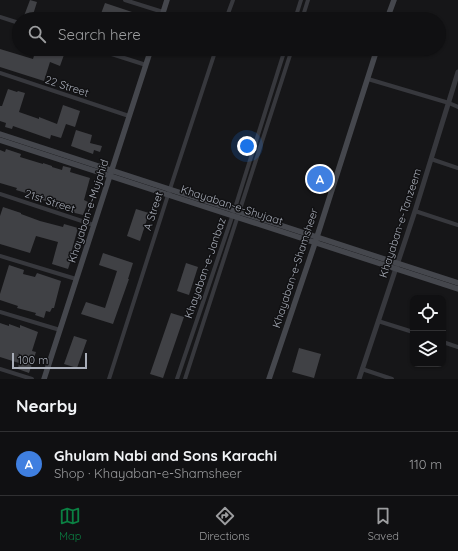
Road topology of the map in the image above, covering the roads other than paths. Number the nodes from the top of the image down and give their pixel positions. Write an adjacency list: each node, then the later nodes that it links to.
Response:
1 (125, 0): 7 (street)
2 (167, 0): 7 (main road)
3 (233, 0): 8 (street)
4 (301, 0): 9 (street)
5 (308, 0): 10 (street)
6 (394, 0): 11 (main road)
7 (163, 12)
8 (229, 12)
9 (297, 12)
10 (304, 12)
11 (390, 12)
12 (0, 17): 13 (street)
13 (12, 21)
14 (118, 56): 20 (street)
15 (149, 56): 20 (main road, Khayaban-e-Mujahid)
16 (214, 56): 32 (street, A Street)
17 (283, 56): 35 (street, Khayaban-e-Janbaz)
18 (290, 56): 35 (street, Khayaban-e-Janbaz)
19 (376, 56): 23 (main road, Khayaban-e-Shamsheer)
20 (146, 65): 26 (main road, Khayaban-e-Mujahid)
21 (458, 72): 24 (street, Khayaban-e-Tanzeem)
22 (0, 73): 26 (street, 22 Street)
23 (368, 79): 24 (street); 38 (main road, Khayaban-e-Shamsheer)
24 (448, 103): 25 (street); 29 (street, Khayaban-e-Tanzeem)
25 (458, 107)
26 (129, 116): 31 (main road, Khayaban-e-Mujahid)
27 (0, 134): 31 (main road, Khayaban-e-Shujaat)
28 (0, 140): 31 (main road, Khayaban-e-Shujaat)
29 (431, 159): 30 (street); 34 (street, Khayaban-e-Tanzeem)
30 (458, 168)
31 (111, 173): 32 (main road, Khayaban-e-Shujaat); 36 (main road, Khayaban-e-Mujahid)
32 (169, 192): 35 (main road, Khayaban-e-Shujaat); 54 (street, A Street)
33 (0, 194): 36 (street, 21st Street)
34 (415, 211): 37 (street); 40 (street, Khayaban-e-Tanzeem)
35 (236, 214): 38 (main road, Khayaban-e-Shujaat); 55 (street, Khayaban-e-Janbaz); 56 (street, Khayaban-e-Janbaz)
36 (94, 225): 41 (main road, Khayaban-e-Mujahid)
37 (458, 225)
38 (315, 240): 40 (main road, Khayaban-e-Shujaat); 57 (main road, Khayaban-e-Shamsheer)
39 (0, 256): 41 (street)
40 (397, 266): 42 (main road, Khayaban-e-Shujaat); 43 (main road, Khayaban-e-Shujaat); 45 (street, Khayaban-e-Tanzeem)
41 (76, 279): 46 (main road, Khayaban-e-Mujahid)
42 (458, 283)
43 (458, 289)
44 (0, 312): 46 (street)
45 (378, 321): 47 (street); 51 (street, Khayaban-e-Tanzeem)
46 (60, 330): 53 (main road, Khayaban-e-Mujahid)
47 (410, 331)
48 (446, 343): 49 (street)
49 (458, 347)
50 (0, 369): 52 (street)
51 (362, 369): 58 (street, Khayaban-e-Tanzeem); 59 (street)
52 (32, 379)
53 (44, 379)
54 (109, 379)
55 (177, 379)
56 (185, 379)
57 (269, 379)
58 (359, 379)
59 (392, 379)

